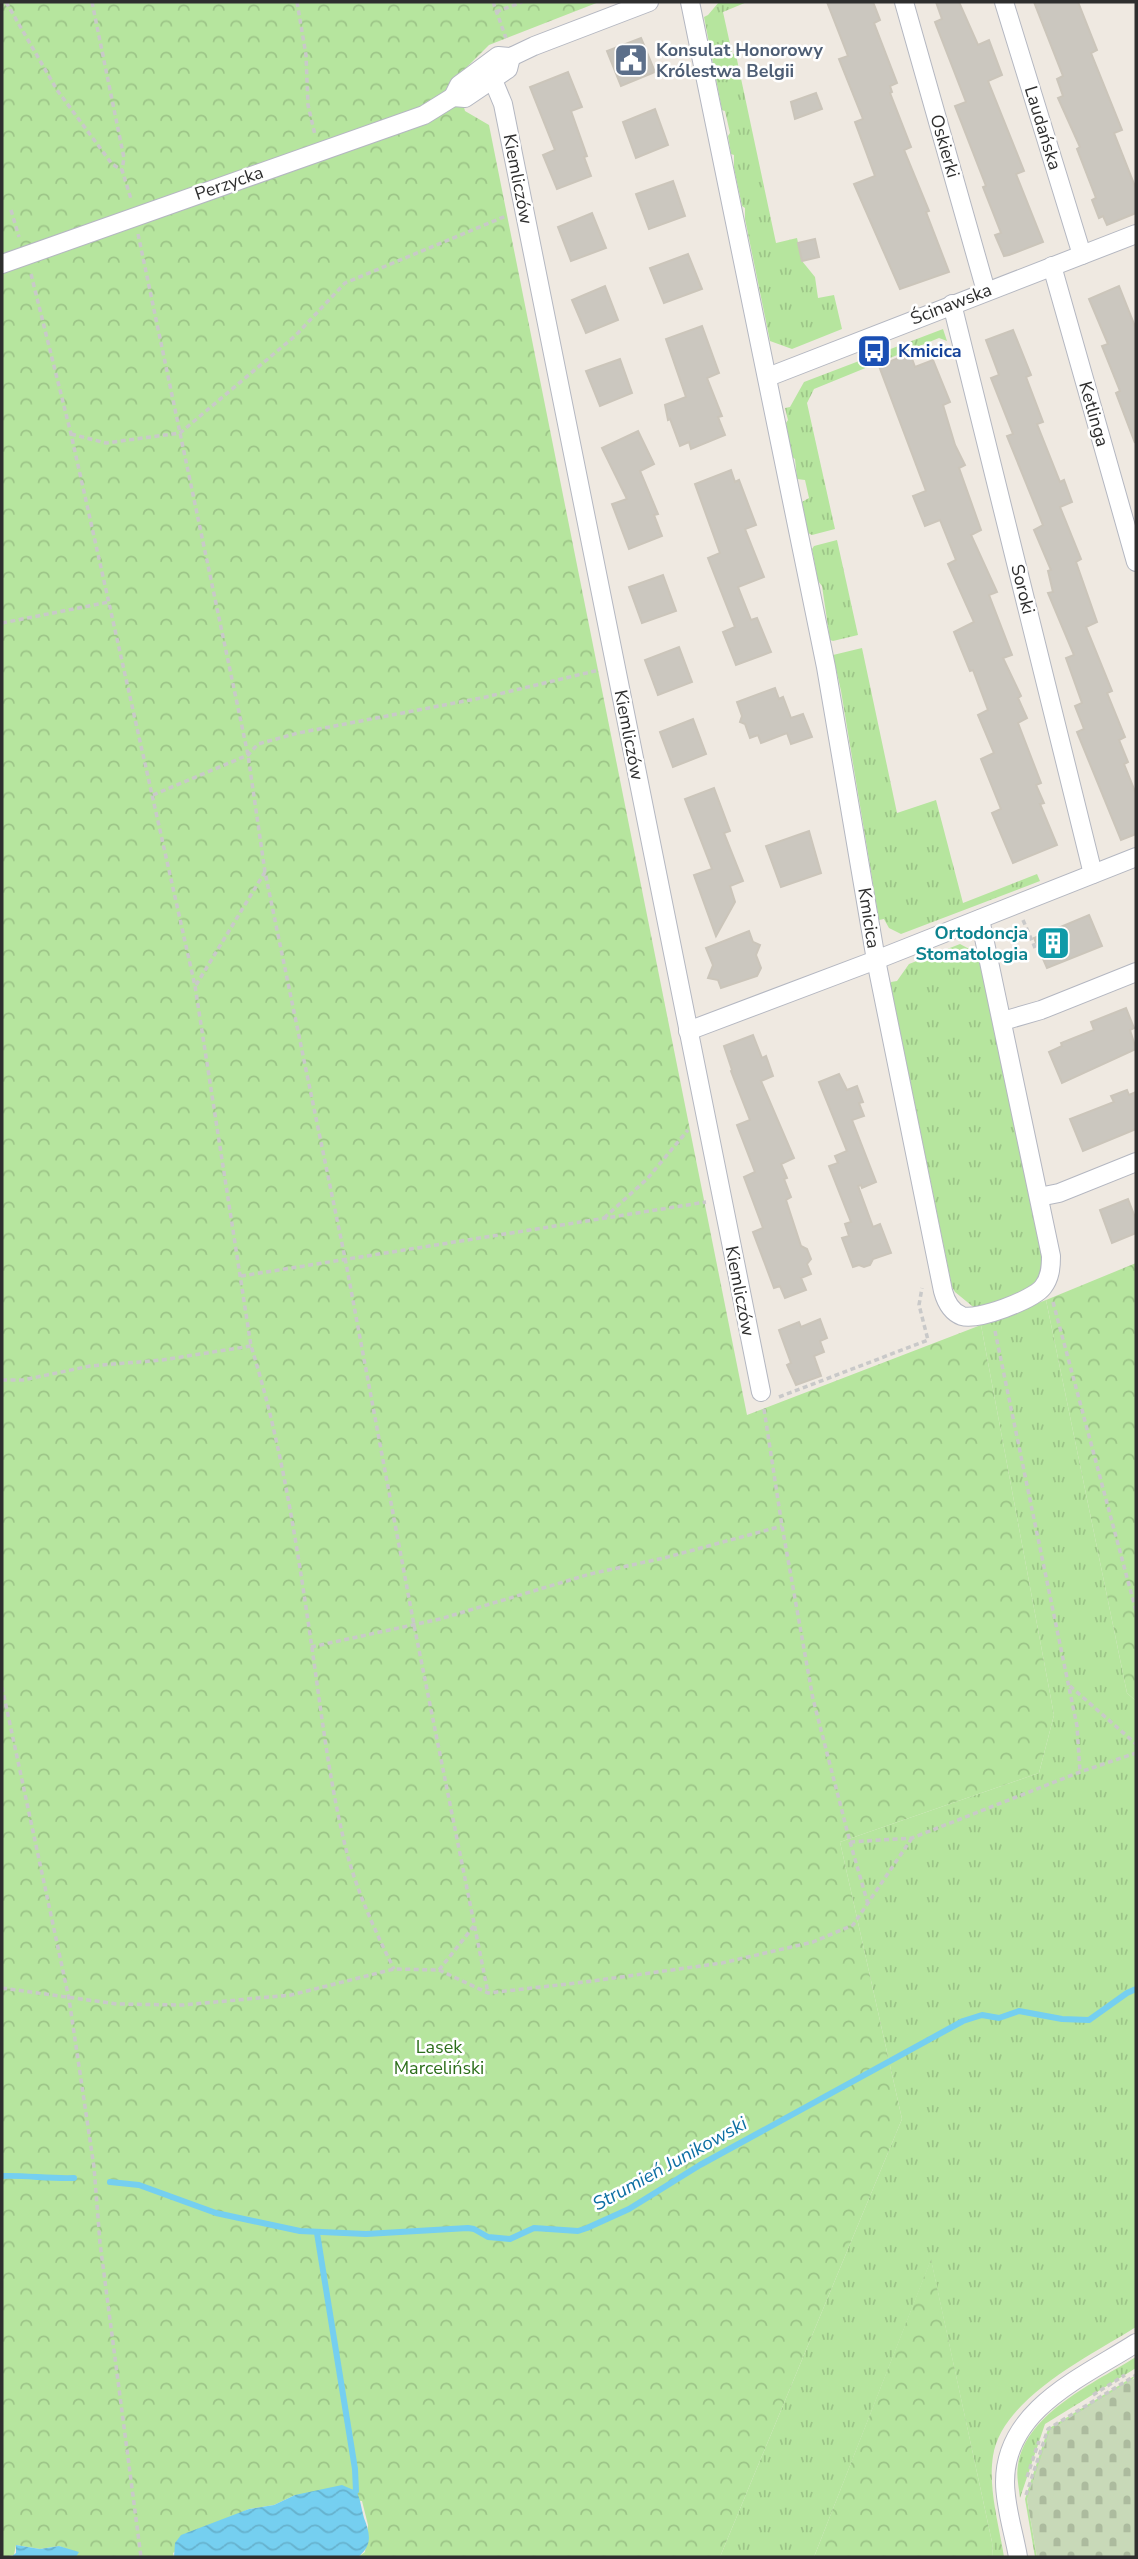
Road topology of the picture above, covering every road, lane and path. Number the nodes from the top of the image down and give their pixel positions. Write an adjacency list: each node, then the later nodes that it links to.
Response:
1 (6, 2): 15 (path)
2 (92, 2): 15 (path)
3 (297, 2): 14 (path)
4 (493, 2): 10 (path)
5 (522, 2): 10 (path)
6 (649, 2): 11 (street)
7 (691, 2): 28 (street, Kmicica)
8 (904, 2): 26 (street, Oskierki)
9 (1004, 2): 22 (street, Laudańska)
10 (496, 12): 11 (path)
11 (511, 50): 12 (street); 13 (street)
12 (493, 80): 13 (street); 47 (street, Kiemliczów)
13 (453, 97): 23 (street, Perzycka)
14 (316, 143)
15 (122, 170): 16 (path)
16 (133, 207)
17 (11, 210): 21 (path)
18 (513, 213): 30 (path)
19 (136, 225): 30 (path)
20 (1136, 234): 22 (street, Ścinawska)
21 (22, 246)
22 (1082, 254): 25 (street, Ścinawska)
23 (2, 264)
24 (28, 264): 29 (path)
25 (1052, 266): 26 (street, Ścinawska); 31 (street, Ketlinga)
26 (986, 291): 27 (street, Ścinawska)
27 (952, 304): 28 (street, Ścinawska); 39 (street, Soroki)
28 (768, 377): 43 (street, Kmicica)
29 (71, 433): 30 (path); 32 (path)
30 (180, 433): 35 (path)
31 (1136, 562)
32 (109, 602): 33 (path); 36 (path)
33 (2, 623)
34 (606, 668): 35 (path)
35 (248, 755): 36 (path); 38 (path)
36 (153, 795): 45 (path)
37 (1136, 857): 39 (street)
38 (265, 872): 45 (path); 53 (path)
39 (1093, 874): 41 (street)
40 (1022, 918): 42 (path)
41 (980, 919): 43 (street); 46 (street)
42 (1036, 950)
43 (876, 960): 47 (street); 50 (street, Kmicica)
44 (1136, 972): 46 (street)
45 (194, 986): 54 (path)
46 (1003, 1021): 50 (street)
47 (688, 1031): 60 (street, Kiemliczów)
48 (693, 1124): 52 (path)
49 (1136, 1162): 50 (street)
50 (1039, 1197)
51 (708, 1202): 52 (path)
52 (603, 1219): 53 (path)
53 (345, 1258): 54 (path); 64 (path)
54 (241, 1276): 58 (path)
55 (923, 1285): 61 (path)
56 (1052, 1297): 63 (path)
57 (995, 1331): 66 (path)
58 (251, 1346): 59 (path); 65 (path)
59 (2, 1380)
60 (764, 1397): 62 (path)
61 (779, 1397)
62 (782, 1526): 64 (path); 72 (path)
63 (1136, 1611)
64 (414, 1625): 65 (path); 74 (path)
65 (312, 1647): 75 (path)
66 (1068, 1685): 68 (path); 70 (path)
67 (2, 1687): 79 (path)
68 (1136, 1744)
69 (1136, 1753): 70 (path)
70 (1080, 1772): 71 (path)
71 (912, 1838): 72 (path); 73 (path)
72 (850, 1842): 73 (path)
73 (868, 1905): 78 (path)
74 (474, 1926): 76 (path); 78 (path)
75 (394, 1969): 76 (path); 79 (path)
76 (439, 1970): 78 (path)
77 (2, 1988): 79 (path)
78 (488, 1993)
79 (69, 1999): 83 (path)
80 (1136, 2343): 84 (street)
81 (1136, 2368): 82 (path)
82 (1136, 2375)
83 (141, 2557)
84 (1018, 2557)

